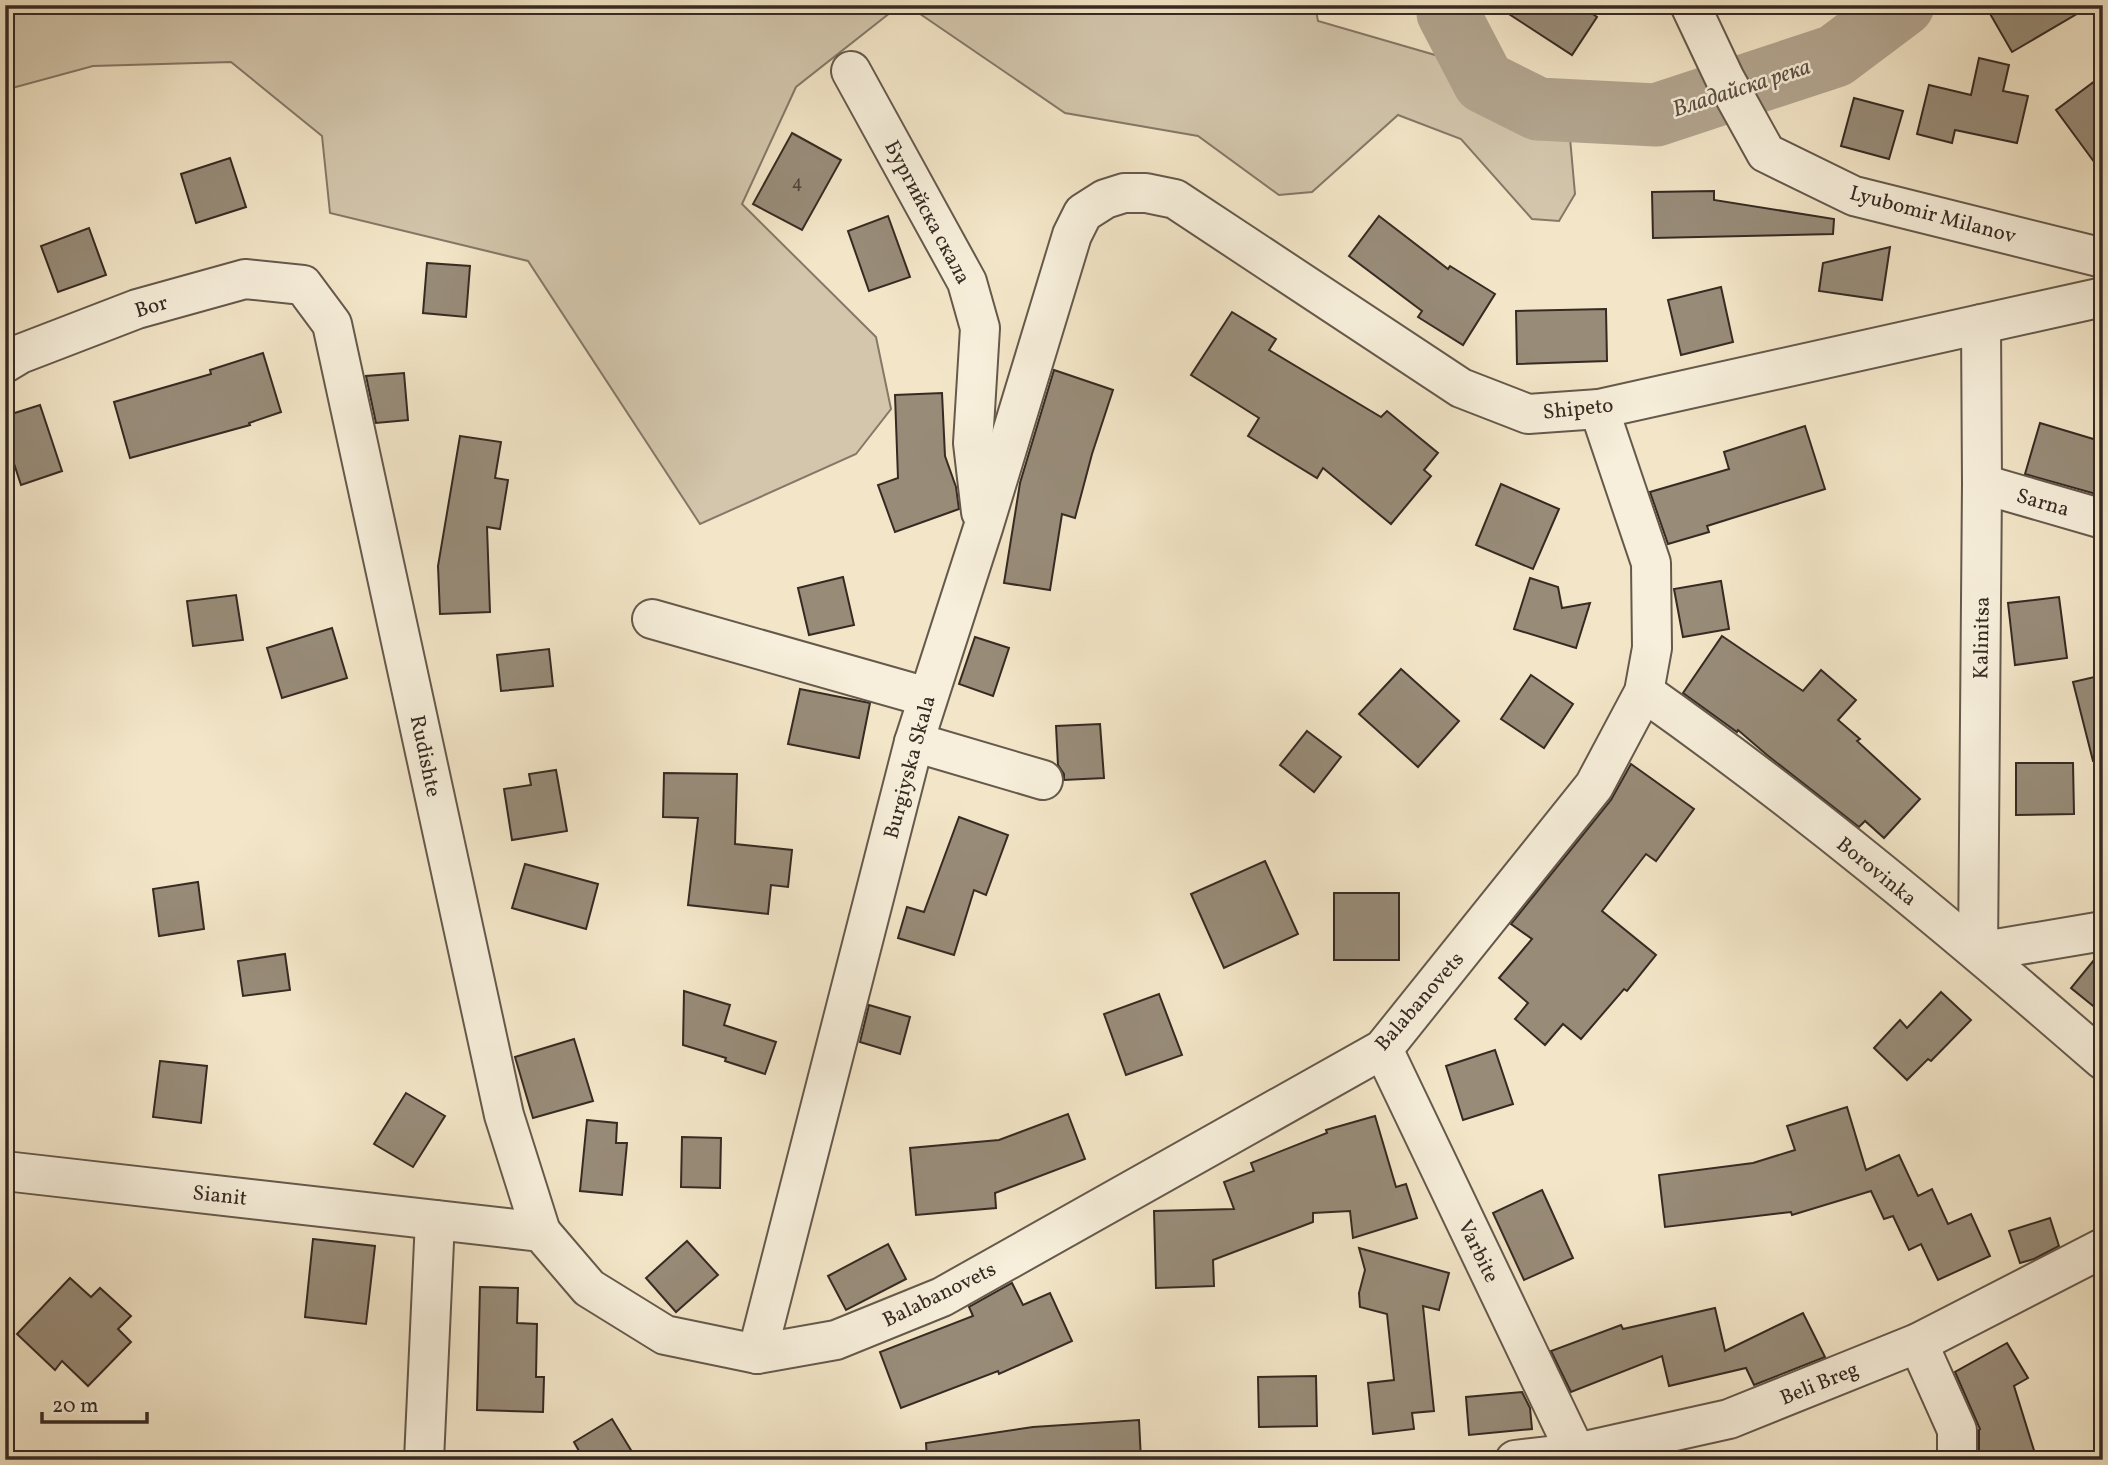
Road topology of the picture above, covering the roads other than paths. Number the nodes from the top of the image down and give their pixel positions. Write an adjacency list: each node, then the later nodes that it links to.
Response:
1 (1690, 5): 4 (street, Lyubomir Milanov)
2 (851, 71): 12 (street, Бургийска скала)
3 (1105, 199): 9 (street, Shipeto); 12 (street, Burgiyska Skala)
4 (2103, 258)
5 (303, 285): 8 (street, Bor); 24 (street, Rudishte)
6 (2103, 297): 7 (street, Shipeto)
7 (1981, 324): 9 (street, Shipeto); 10 (street, Kalinitsa)
8 (5, 363)
9 (1599, 409): 14 (street, Balabanovets)
10 (1982, 485): 11 (street, Sarna); 19 (street, Kalinitsa)
11 (2103, 519)
12 (983, 528): 15 (street, Burgiyska Skala)
13 (652, 619): 15 (street)
14 (1644, 692): 19 (street, Borovinka); 20 (street, Balabanovets)
15 (927, 697): 16 (street, Burgiyska Skala)
16 (914, 742): 17 (street); 27 (street, Burgiyska Skala)
17 (1043, 780)
18 (2103, 931): 19 (street)
19 (1978, 952): 21 (street, Borovinka)
20 (1383, 1049): 27 (street, Balabanovets); 28 (street, Varbite)
21 (2103, 1060)
22 (5, 1171): 23 (street, Sianit)
23 (435, 1220): 24 (street, Sianit); 29 (street)
24 (541, 1232): 27 (street)
25 (2103, 1248): 26 (street, Beli Breg)
26 (1918, 1343): 28 (street, Beli Breg); 31 (street)
27 (757, 1354)
28 (1576, 1453): 30 (street, Beli Breg)
29 (424, 1460)
30 (1515, 1460)
31 (1957, 1460)

